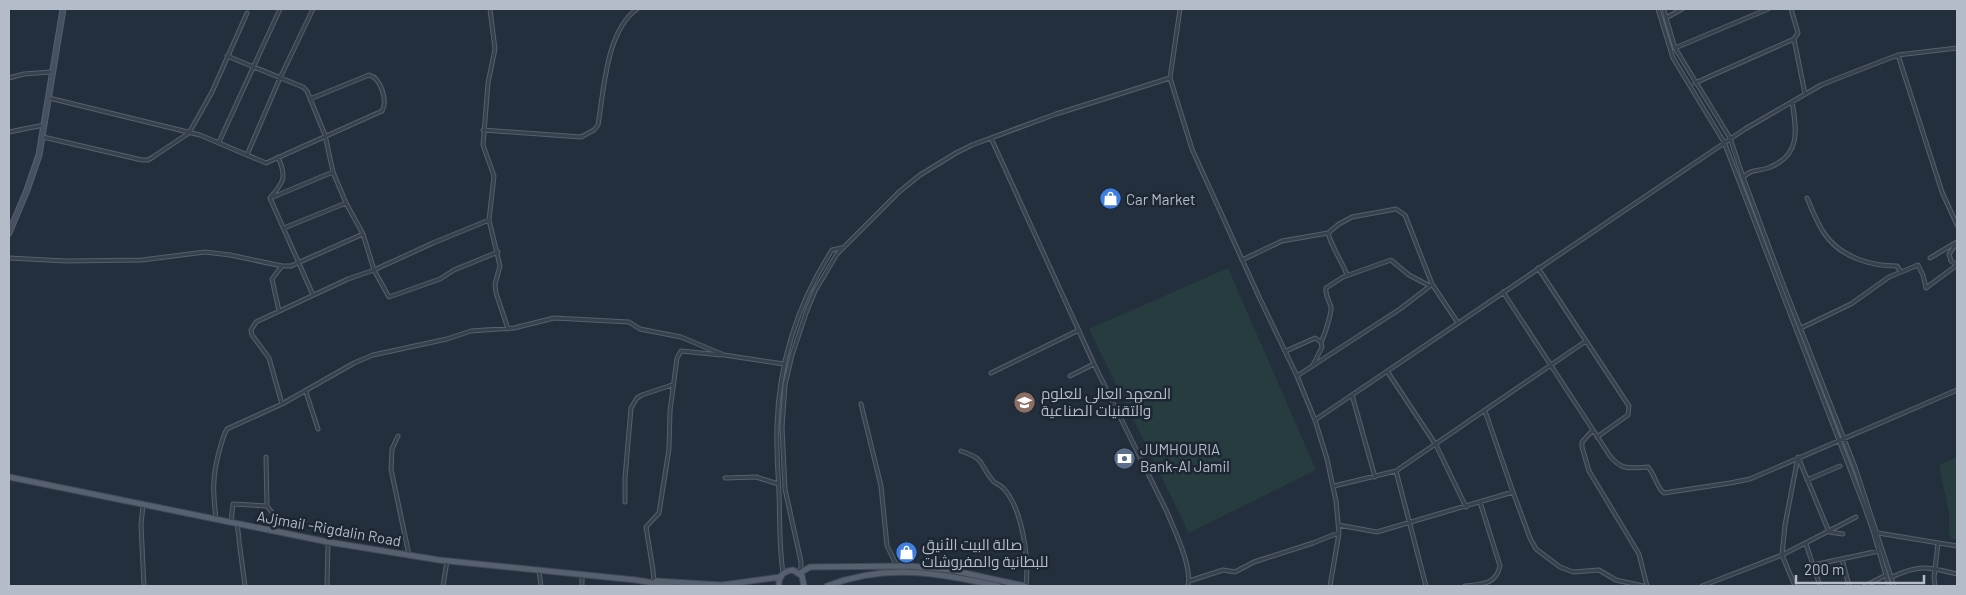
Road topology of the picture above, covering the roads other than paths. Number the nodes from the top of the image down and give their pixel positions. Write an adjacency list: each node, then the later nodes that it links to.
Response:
1 (63, 9): 20 (street)
2 (280, 9): 19 (street)
3 (313, 9): 22 (street)
4 (490, 9): 30 (street)
5 (637, 9): 30 (street)
6 (1180, 9): 23 (street)
7 (1658, 9): 38 (street)
8 (1664, 9): 13 (street)
9 (1682, 9): 13 (street)
10 (1768, 9): 15 (street)
11 (1790, 9): 14 (street)
12 (247, 13): 18 (street)
13 (1666, 18): 15 (street)
14 (1794, 39): 24 (street); 25 (street)
15 (1675, 48): 24 (street)
16 (1957, 48): 17 (street)
17 (1898, 55): 25 (street); 47 (street)
18 (227, 56): 19 (street); 32 (street)
19 (254, 67): 22 (street); 37 (street)
20 (54, 69): 21 (street); 26 (street)
21 (9, 78)
22 (280, 78): 27 (street); 39 (street)
23 (1170, 78): 35 (street); 57 (street)
24 (1695, 83): 36 (street)
25 (1805, 94): 28 (street)
26 (49, 98): 29 (street); 32 (street)
27 (310, 100): 33 (street); 33 (street)
28 (1792, 102): 36 (street); 42 (street)
29 (44, 126): 31 (street); 34 (street)
30 (483, 130): 46 (street)
31 (9, 132)
32 (189, 133): 34 (street); 37 (street)
33 (326, 135): 40 (street); 41 (street)
34 (43, 137): 49 (street)
35 (991, 138): 53 (street); 72 (street)
36 (1730, 138): 38 (street); 42 (street)
37 (219, 142): 39 (street)
38 (1724, 142): 61 (street); 100 (street)
39 (247, 155): 40 (street)
40 (278, 156): 43 (street)
41 (333, 172): 43 (street); 45 (street)
42 (1742, 177): 70 (street)
43 (270, 198): 48 (street)
44 (1806, 198): 63 (street)
45 (346, 203): 48 (street); 51 (street)
46 (490, 220): 54 (street); 62 (street)
47 (1957, 225)
48 (284, 228): 58 (street)
49 (9, 233)
50 (1328, 233): 57 (street); 64 (street); 65 (street)
51 (363, 234): 58 (street); 62 (street)
52 (1957, 243): 56 (street); 59 (street)
53 (843, 247): 77 (street); 94 (street)
54 (498, 252): 62 (street); 71 (street)
55 (9, 258): 60 (street)
56 (1930, 258)
57 (1242, 260): 75 (street)
58 (300, 263): 60 (street); 67 (street)
59 (1957, 265): 63 (street)
60 (282, 266): 68 (street)
61 (1538, 268): 66 (street); 73 (street)
62 (374, 270): 67 (street)
63 (1902, 272): 70 (street)
64 (1347, 275): 65 (street); 74 (street)
65 (1431, 285): 69 (street); 79 (street)
66 (1503, 292): 69 (street); 80 (street)
67 (314, 295): 68 (street)
68 (279, 311): 89 (street)
69 (1458, 323): 81 (street)
70 (1801, 328): 99 (street)
71 (508, 329): 76 (street); 87 (street)
72 (1078, 330): 78 (street); 82 (street)
73 (1586, 341): 80 (street); 98 (street)
74 (1321, 342): 75 (street); 79 (street)
75 (1286, 350): 84 (street)
76 (724, 355): 77 (street); 85 (street)
77 (784, 364): 93 (street)
78 (1094, 364): 83 (street); 149 (street)
79 (1313, 366): 84 (street)
80 (1552, 366): 91 (street); 96 (street)
81 (1387, 371): 88 (street); 101 (street)
82 (991, 373)
83 (1070, 376)
84 (1297, 376): 92 (street)
85 (672, 385): 114 (street); 148 (street)
86 (1957, 390): 99 (street)
87 (306, 392): 89 (street); 95 (street)
88 (1352, 394): 92 (street); 108 (street)
89 (282, 404): 120 (street)
90 (861, 404): 139 (street)
91 (1485, 411): 101 (street); 113 (street)
92 (1315, 420): 112 (street)
93 (776, 427): 94 (street); 111 (street)
94 (782, 427): 142 (street)
95 (318, 428)
96 (1593, 430): 98 (street); 167 (street)
97 (398, 436): 135 (street)
98 (1597, 437): 104 (street)
99 (1844, 439): 100 (street); 127 (street)
100 (1839, 441): 104 (street); 133 (street)
101 (1436, 445): 106 (street); 118 (street)
102 (961, 451): 161 (street)
103 (266, 457): 117 (street)
104 (1798, 457): 110 (street); 134 (street)
105 (1840, 466): 110 (street)
106 (1396, 471): 108 (street); 122 (street)
107 (9, 477): 116 (main road, AJjmail -Rigdalin Road)
108 (1375, 477): 112 (street)
109 (725, 478): 111 (street)
110 (1807, 480): 126 (street)
111 (778, 484): 145 (street)
112 (1334, 486): 123 (street)
113 (1513, 492): 115 (street); 166 (street)
114 (625, 502)
115 (1480, 502): 118 (street); 165 (street)
116 (143, 505): 120 (main road, AJjmail -Rigdalin Road); 150 (street)
117 (267, 506): 121 (street); 124 (street)
118 (1466, 506): 122 (street)
119 (1856, 517): 126 (street)
120 (216, 518): 121 (main road, AJjmail -Rigdalin Road)
121 (234, 523): 124 (main road, AJjmail -Rigdalin Road); 151 (street)
122 (1410, 524): 123 (street); 164 (street)
123 (1338, 525): 125 (street)
124 (273, 531): 129 (main road, AJjmail -Rigdalin Road)
125 (1339, 532): 149 (street); 163 (street)
126 (1830, 532): 128 (street); 131 (street)
127 (1878, 533): 130 (street); 147 (street)
128 (1843, 534)
129 (328, 542): 135 (main road, AJjmail -Rigdalin Road); 152 (street)
130 (1938, 543): 132 (street); 140 (street)
131 (1806, 544): 134 (street); 138 (street)
132 (1957, 546)
133 (1880, 551): 136 (street); 146 (street)
134 (1782, 554): 168 (street); 169 (street)
135 (409, 555): 137 (main road, AJjmail -Rigdalin Road)
136 (1842, 559): 138 (street); 171 (street)
137 (447, 560): 141 (main road, AJjmail -Rigdalin Road); 153 (street)
138 (1813, 565): 170 (street)
139 (897, 566): 142 (main road); 161 (main road)
140 (1935, 568): 143 (street); 147 (street); 175 (street)
141 (539, 571): 144 (main road, AJjmail -Rigdalin Road); 154 (street)
142 (799, 573): 145 (main road); 158 (main road)
143 (1957, 574)
144 (582, 575): 148 (main road, AJjmail -Rigdalin Road); 155 (street)
145 (782, 575): 148 (main road); 157 (main road)
146 (1886, 575): 172 (street); 173 (street)
147 (1892, 576): 174 (street)
148 (652, 582): 156 (main road)
149 (1189, 582): 162 (street)
150 (144, 586)
151 (245, 586)
152 (327, 586)
153 (442, 586)
154 (541, 586)
155 (582, 586)
156 (671, 586)
157 (779, 586)
158 (804, 586)
159 (828, 586): 160 (main road)
160 (998, 586)
161 (1025, 586)
162 (1188, 586)
163 (1330, 586)
164 (1426, 586)
165 (1464, 586)
166 (1642, 586)
167 (1647, 586)
168 (1702, 586)
169 (1795, 586)
170 (1820, 586)
171 (1849, 586)
172 (1865, 586)
173 (1889, 586)
174 (1894, 586)
175 (1935, 586)

